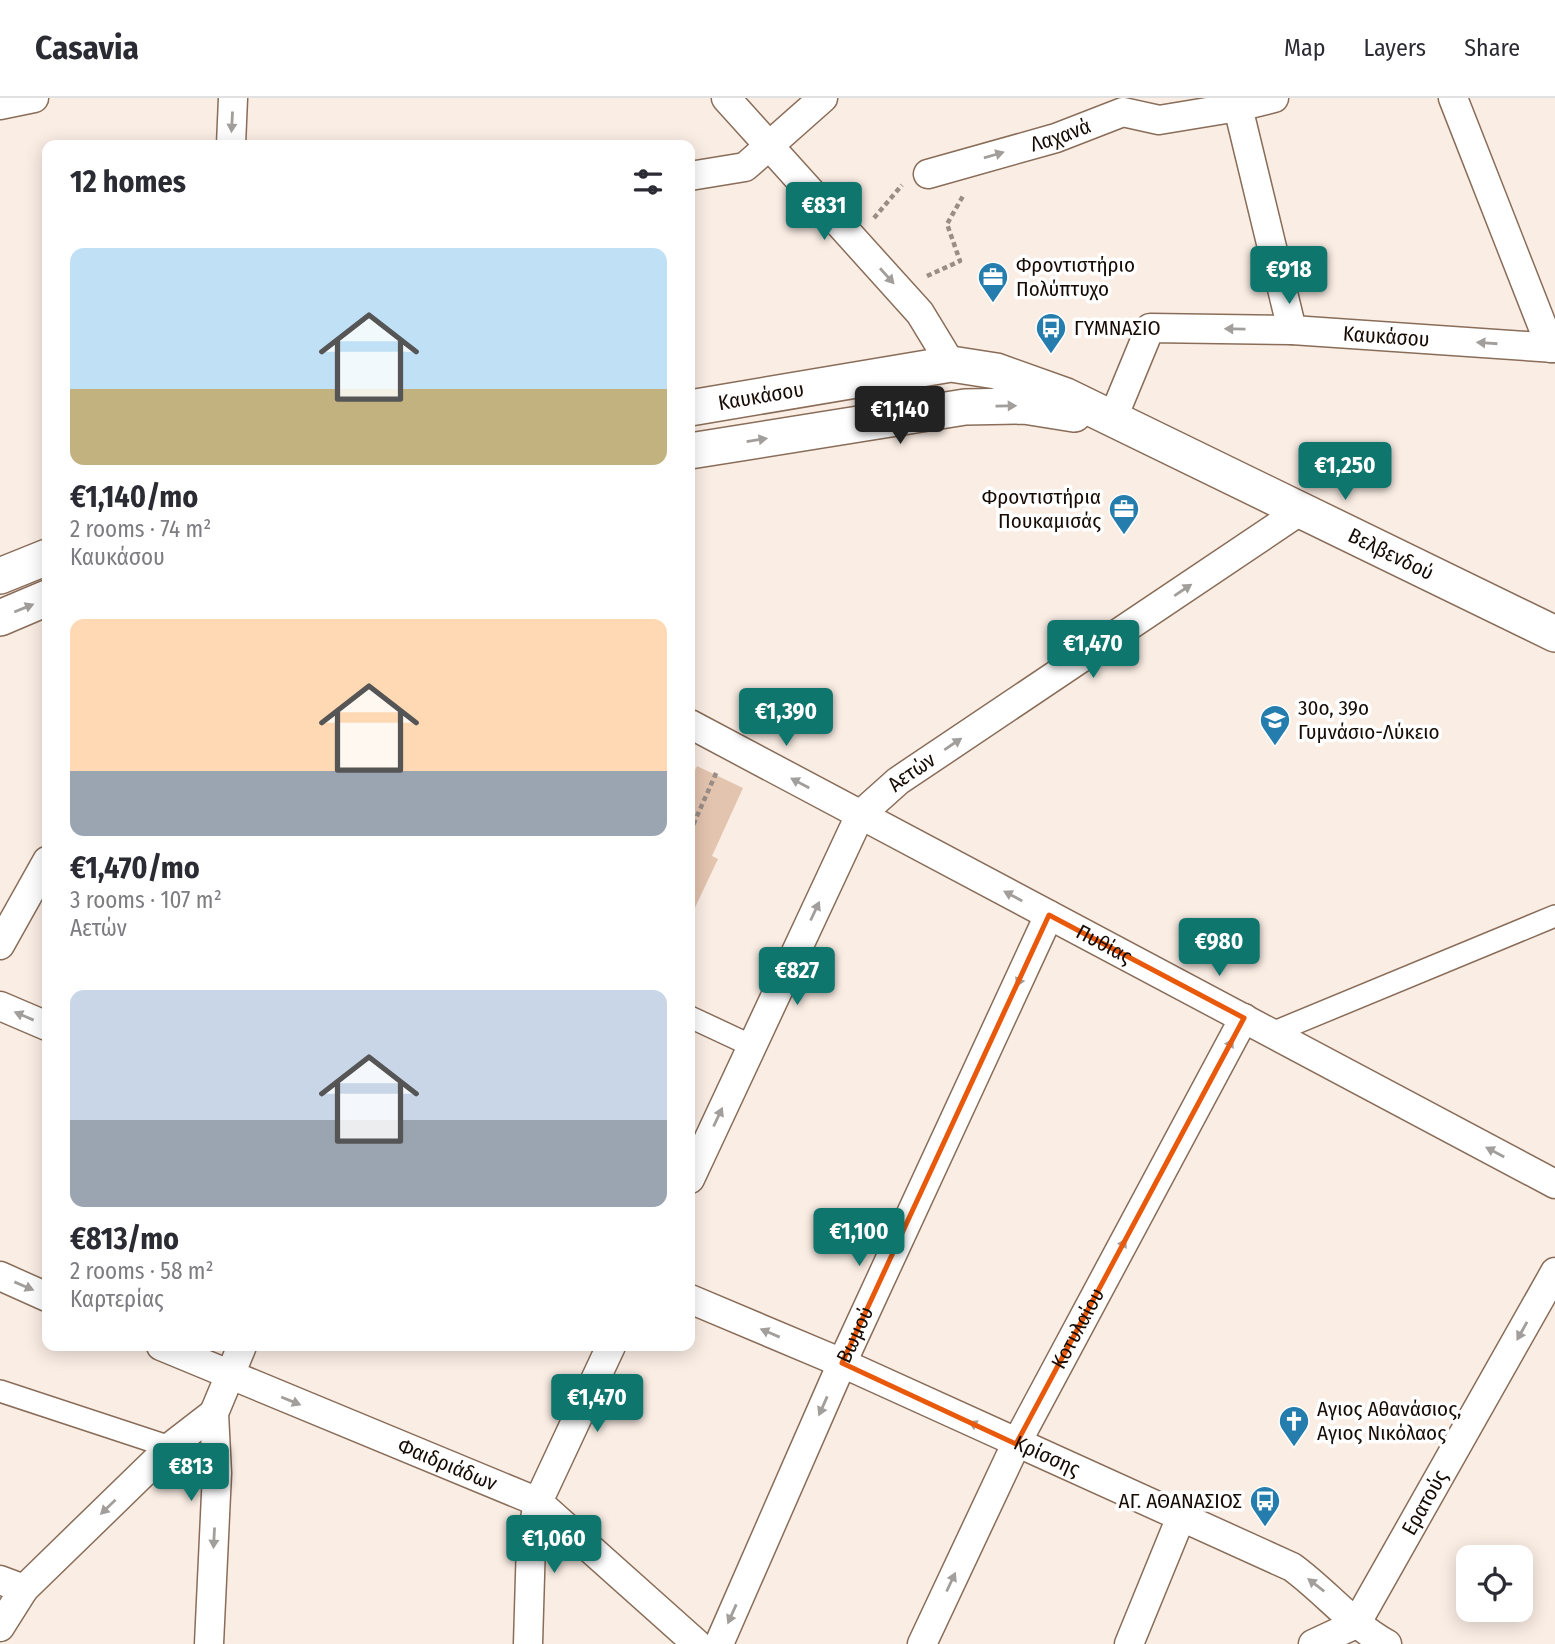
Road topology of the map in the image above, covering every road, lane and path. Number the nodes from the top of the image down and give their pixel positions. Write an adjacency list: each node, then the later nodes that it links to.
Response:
1 (34, 98): 7 (street)
2 (233, 98): 10 (street, one-way to 10)
3 (726, 98): 11 (street)
4 (823, 98): 11 (street)
5 (1274, 98): 9 (street, Λαχανά)
6 (1453, 98): 18 (street)
7 (0, 105)
8 (1129, 105): 9 (street, Λαχανά); 12 (street, Λαχανά, one-way to 8)
9 (1238, 107): 17 (street)
10 (231, 140)
11 (771, 147): 13 (street); 15 (street)
12 (928, 174): 15 (path)
13 (695, 175)
14 (947, 223): 16 (path)
15 (853, 238): 19 (street, one-way to 19)
16 (960, 261)
17 (1292, 330): 18 (street, Καυκάσου, one-way to 17); 21 (street, Καυκάσου, one-way to 21)
18 (1553, 348)
19 (951, 364): 20 (street, Καυκάσου); 21 (street, Καυκάσου)
20 (695, 407)
21 (1112, 420): 22 (street, Καυκάσου, one-way to 21); 23 (street, Βελβενδού)
22 (695, 450)
23 (1300, 511): 28 (street, Βελβενδού); 31 (street, Αετών, one-way to 23)
24 (42, 559): 25 (street)
25 (0, 576)
26 (42, 600): 27 (street, one-way to 26)
27 (0, 618)
28 (1555, 634)
29 (695, 727): 30 (street, Πυθίας)
30 (729, 745): 31 (street, Πυθίας, one-way to 30); 32 (path)
31 (860, 815): 34 (street, Πυθίας, one-way to 31); 42 (street, Αετών, one-way to 31)
32 (695, 821)
33 (42, 870): 36 (street)
34 (1049, 915): 38 (street, Πυθίας); 52 (street, Βωμού, one-way to 52)
35 (1555, 916): 41 (street)
36 (0, 945)
37 (0, 1006): 40 (street, one-way to 37)
38 (1244, 1018): 41 (street, Πυθίας); 56 (street, Κοτυλαίου, one-way to 38)
39 (695, 1019): 42 (street)
40 (42, 1024)
41 (1272, 1033): 44 (street, Πυθίας, one-way to 41)
42 (752, 1045): 43 (street, Αετών, one-way to 42)
43 (695, 1168)
44 (1555, 1184)
45 (1555, 1272): 63 (street, Ερατούς, one-way to 63)
46 (0, 1276): 47 (street, one-way to 47)
47 (42, 1295)
48 (695, 1301): 52 (street, Κρίσσης, one-way to 48)
49 (173, 1351): 53 (street, Φαιδριάδων)
50 (240, 1351): 53 (street)
51 (609, 1351): 59 (street)
52 (842, 1363): 56 (street, Κρίσσης, one-way to 52); 67 (street, Βωμού, one-way to 67)
53 (228, 1375): 55 (street); 59 (street, Φαιδριάδων, one-way to 59)
54 (0, 1391): 57 (street)
55 (214, 1413): 57 (street); 58 (street)
56 (1016, 1444): 60 (street, Κρίσσης); 68 (street, Κοτυλαίου, one-way to 56)
57 (170, 1447): 58 (street); 61 (street, one-way to 61)
58 (218, 1473): 64 (street, one-way to 64)
59 (538, 1502): 65 (street); 66 (street, Φαιδριάδων)
60 (1181, 1517): 63 (street, Κρίσσης, one-way to 60); 69 (street)
61 (12, 1585): 62 (street)
62 (0, 1627)
63 (1333, 1637): 70 (street, Κρίσσης)
64 (209, 1644)
65 (528, 1644)
66 (697, 1644)
67 (719, 1644)
68 (922, 1644)
69 (1129, 1644)
70 (1387, 1644)

